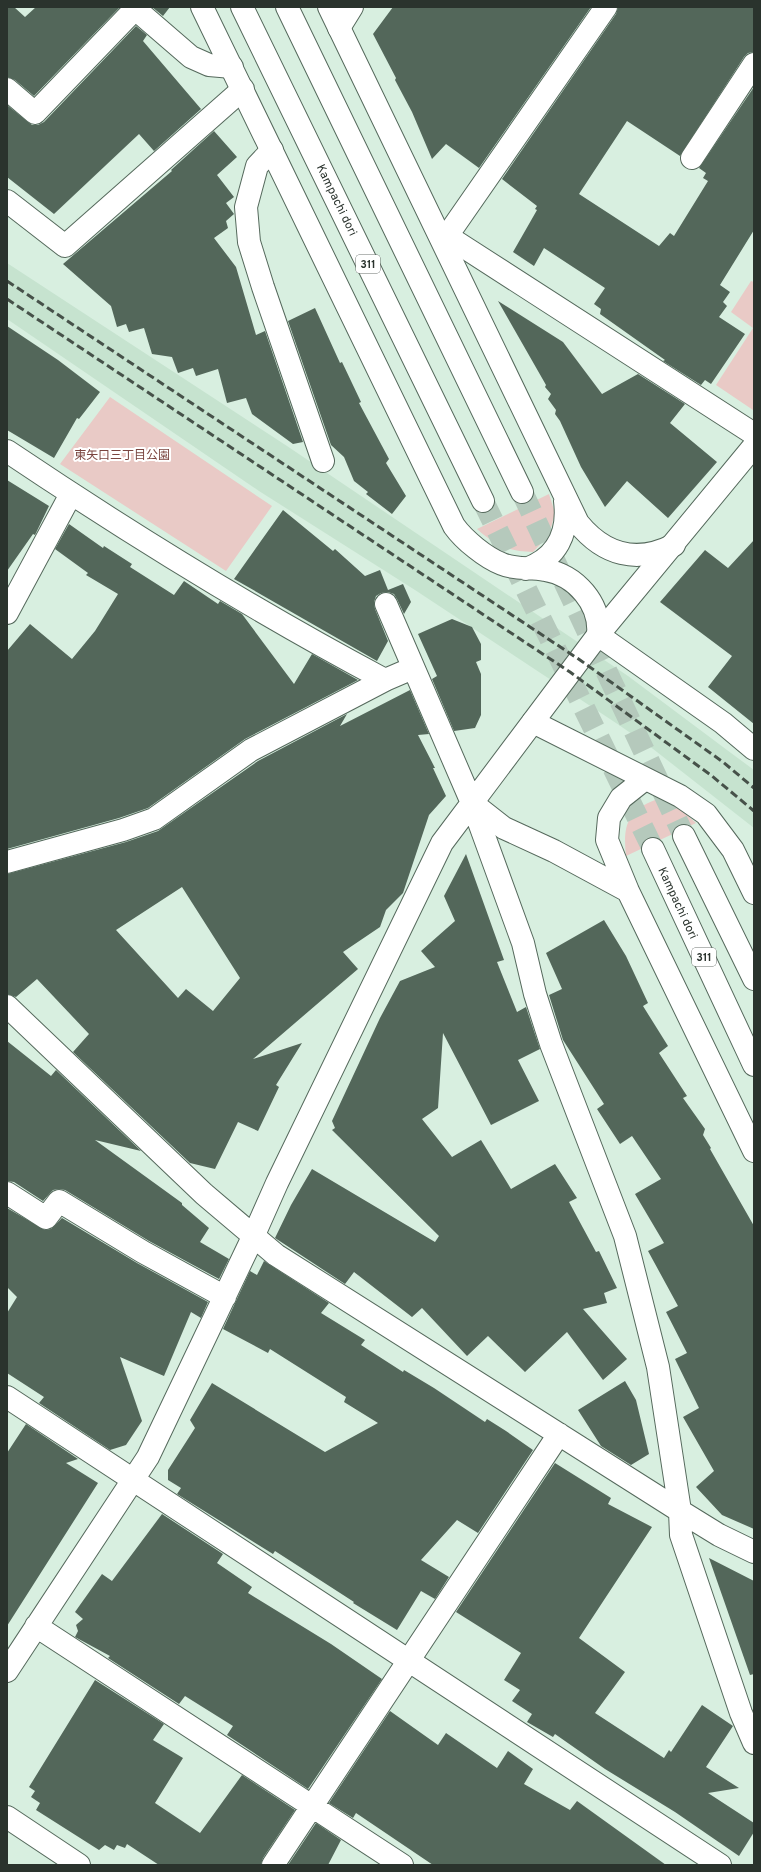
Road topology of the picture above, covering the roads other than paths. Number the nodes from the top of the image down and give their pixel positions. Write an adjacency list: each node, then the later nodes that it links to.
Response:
1 (202, 7): 10 (street)
2 (242, 7): 24 (street, Kampachi dori / 311)
3 (287, 7): 21 (street)
4 (329, 7): 8 (street)
5 (352, 7): 8 (street)
6 (606, 7): 16 (street)
7 (134, 8): 10 (street); 11 (street)
8 (339, 28): 16 (street)
9 (754, 64): 14 (street)
10 (232, 67): 12 (street)
11 (7, 89)
12 (243, 89): 13 (street); 15 (street)
13 (272, 150): 20 (street); 26 (street)
14 (692, 158)
15 (7, 200)
16 (444, 237): 17 (street); 23 (street)
17 (754, 434)
18 (754, 446): 25 (street)
19 (7, 451): 22 (street)
20 (323, 461)
21 (522, 492)
22 (71, 494): 28 (street); 31 (street)
23 (565, 496): 25 (street); 26 (street)
24 (483, 501)
25 (674, 545): 29 (street)
26 (526, 569): 29 (street)
27 (386, 604): 30 (street)
28 (7, 613)
29 (598, 635): 32 (street); 33 (street)
30 (413, 668): 31 (street); 35 (street)
31 (385, 680): 38 (street)
32 (533, 722): 34 (street); 35 (street)
33 (754, 749)
34 (645, 779): 39 (street); 40 (street)
35 (472, 803): 39 (street); 46 (street); 51 (street)
36 (684, 836): 41 (street)
37 (653, 849): 43 (street, Kampachi dori / 311)
38 (7, 862)
39 (628, 891): 44 (street)
40 (754, 893)
41 (754, 979)
42 (7, 1006): 46 (street)
43 (754, 1065)
44 (754, 1151)
45 (7, 1193): 47 (street)
46 (253, 1237): 47 (street); 49 (street)
47 (225, 1297): 50 (street)
48 (7, 1397): 50 (street)
49 (559, 1434): 51 (street); 54 (street)
50 (133, 1480): 53 (street); 54 (street)
51 (680, 1511): 52 (street); 56 (street)
52 (754, 1552)
53 (36, 1626): 55 (street); 57 (street)
54 (409, 1661): 57 (street); 62 (street)
55 (7, 1671)
56 (754, 1743)
57 (313, 1806): 60 (street); 61 (street)
58 (7, 1817): 59 (street)
59 (79, 1865)
60 (273, 1865)
61 (402, 1865)
62 (720, 1865)

